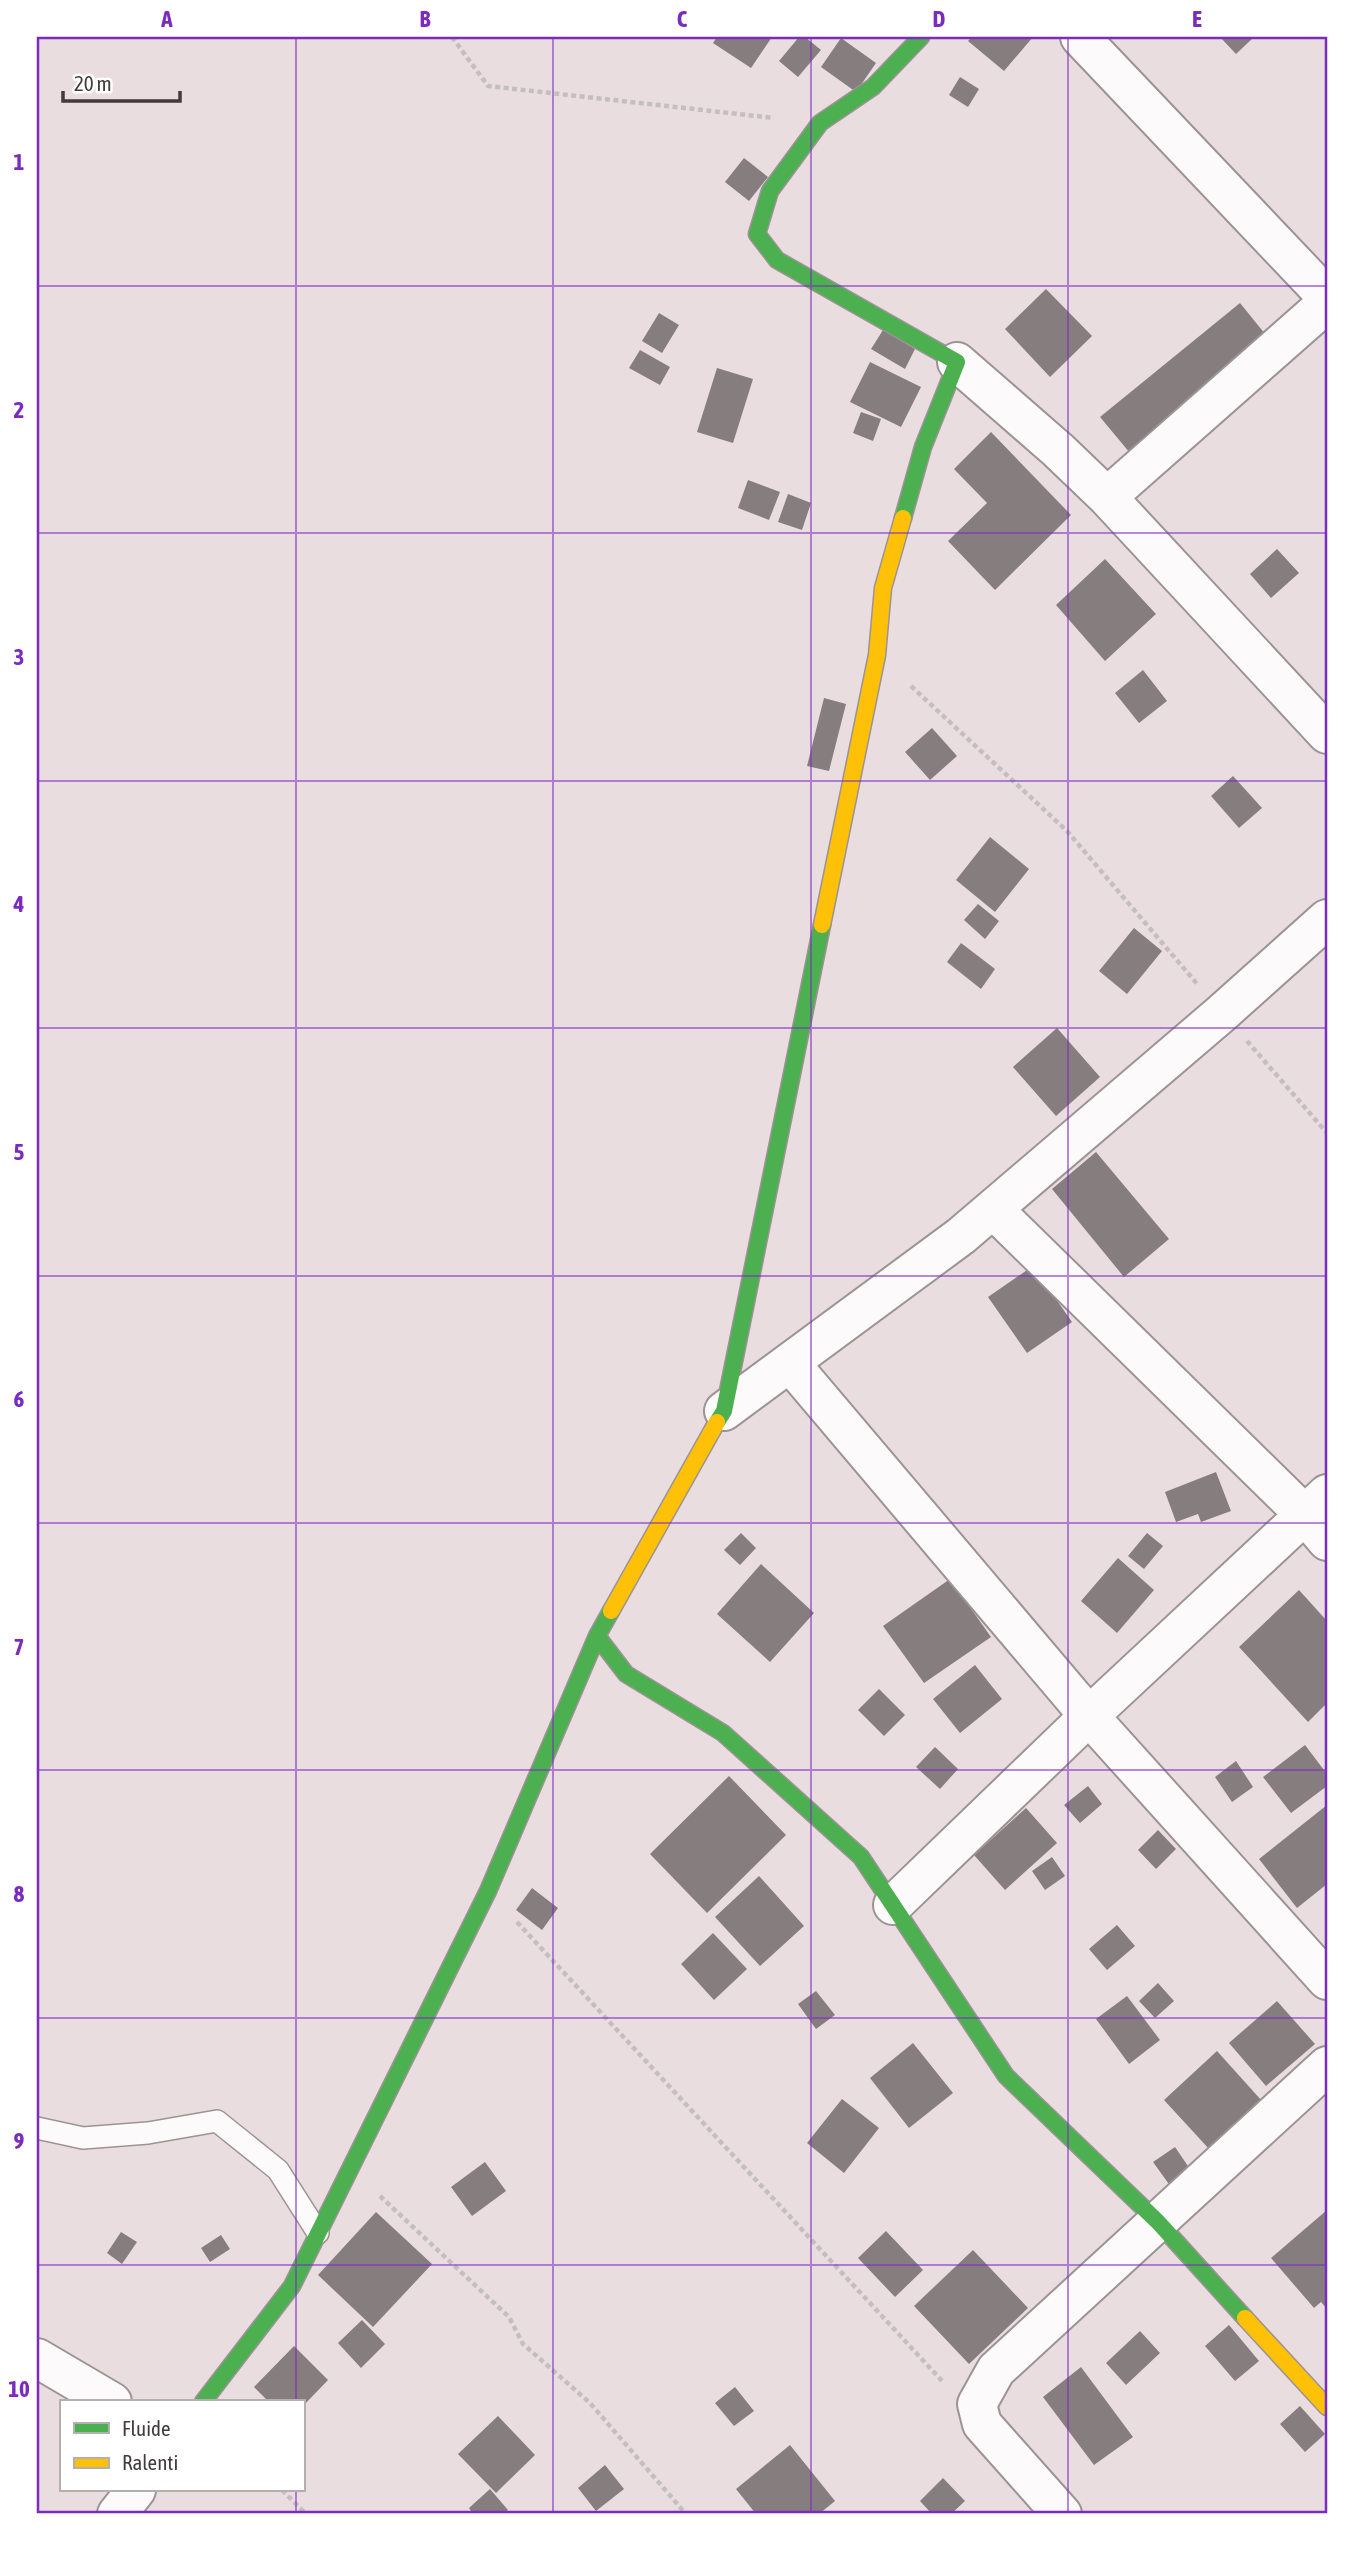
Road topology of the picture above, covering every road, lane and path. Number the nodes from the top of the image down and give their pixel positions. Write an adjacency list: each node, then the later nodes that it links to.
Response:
1 (452, 37): 4 (path)
2 (921, 37): 4 (street)
3 (1080, 37): 5 (street)
4 (820, 123): 7 (street)
5 (1327, 297)
6 (1327, 303): 8 (street)
7 (957, 362): 8 (street); 9 (street)
8 (1107, 497): 10 (street)
9 (877, 654): 12 (path); 16 (street)
10 (1327, 734)
11 (1327, 919): 12 (street)
12 (1222, 1013): 13 (path); 14 (street)
13 (1327, 1133)
14 (993, 1209): 15 (street); 17 (street)
15 (790, 1363): 16 (street); 19 (street)
16 (724, 1410): 18 (street)
17 (1319, 1517): 19 (street)
18 (597, 1636): 20 (street); 21 (street)
19 (1089, 1716): 21 (street); 22 (street)
20 (488, 1891): 25 (street); 32 (path)
21 (893, 1905): 26 (street)
22 (1327, 1980)
23 (1327, 2066): 26 (street)
24 (37, 2128): 27 (lane)
25 (351, 2169): 27 (street); 37 (path)
26 (1158, 2222): 31 (street); 32 (street)
27 (318, 2233): 30 (street)
28 (37, 2358): 29 (street)
29 (109, 2400)
30 (205, 2400)
31 (1327, 2407)
32 (982, 2424): 38 (street)
33 (134, 2492): 35 (street)
34 (284, 2492): 36 (path)
35 (117, 2514)
36 (306, 2514)
37 (686, 2514)
38 (1062, 2514)

